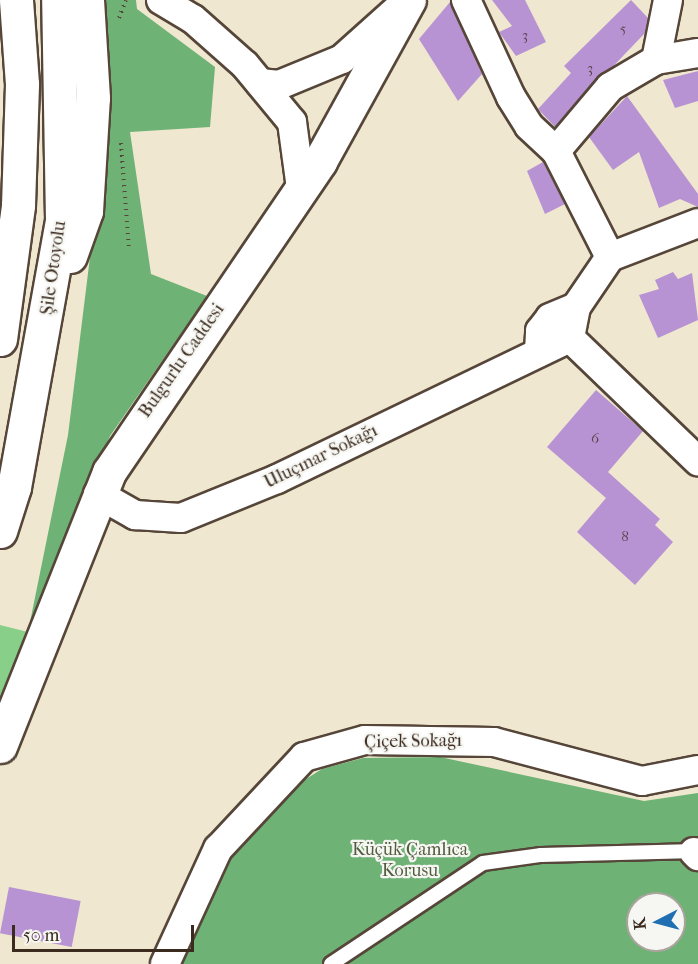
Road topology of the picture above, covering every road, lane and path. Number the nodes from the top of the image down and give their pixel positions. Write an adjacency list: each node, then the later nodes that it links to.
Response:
1 (8, 0): 12 (main road)
2 (16, 0): 12 (main road)
3 (58, 0): 18 (main road, Şile Otoyolu)
4 (87, 0): 18 (main road)
5 (161, 0): 11 (street)
6 (408, 0): 11 (street); 14 (main road, Bulgurlu Caddesi)
7 (465, 0): 13 (street)
8 (668, 0): 10 (street)
9 (698, 53): 10 (street)
10 (656, 60): 13 (street)
11 (260, 83): 14 (street)
12 (22, 84): 20 (main road)
13 (556, 151): 16 (street)
14 (301, 189): 23 (main road, Bulgurlu Caddesi)
15 (698, 223): 16 (street)
16 (609, 257): 17 (street)
17 (576, 307): 19 (street); 21 (street)
18 (48, 314): 24 (main road, Şile Otoyolu)
19 (570, 338): 21 (street, Uluçınar Sokağı); 22 (street)
20 (0, 339)
21 (539, 352): 23 (street, Uluçınar Sokağı)
22 (698, 461)
23 (98, 494): 25 (main road, Bulgurlu Caddesi)
24 (0, 531)
25 (0, 746)
26 (698, 770): 28 (street, Çiçek Sokağı)
27 (697, 852): 29 (lane)
28 (165, 964)
29 (331, 964)

